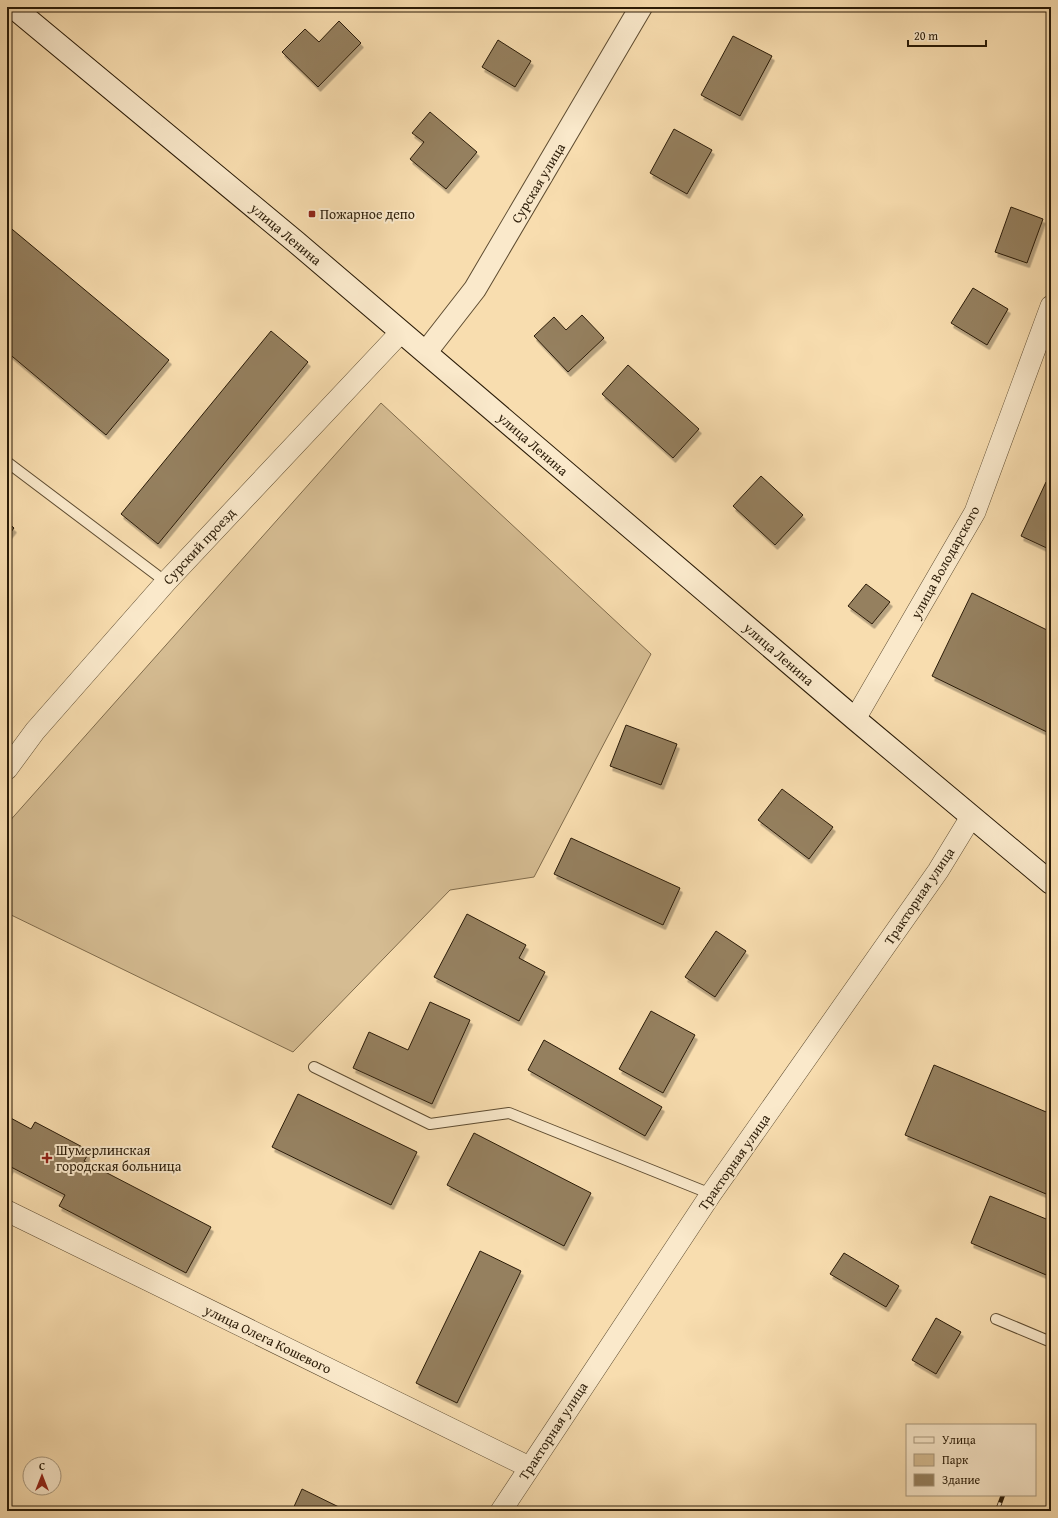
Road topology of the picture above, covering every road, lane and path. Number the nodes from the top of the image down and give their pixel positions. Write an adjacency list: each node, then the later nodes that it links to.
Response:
1 (13, 7): 4 (main road, улица Ленина)
2 (641, 7): 5 (main road, Сурская улица)
3 (1051, 306): 8 (street, улица Володарского)
4 (401, 332): 5 (main road, улица Ленина); 7 (street, Сурский проезд)
5 (426, 352): 8 (main road, улица Ленина)
6 (7, 462): 7 (lane)
7 (166, 582): 9 (street, Сурский проезд)
8 (855, 719): 10 (main road, улица Ленина)
9 (7, 770)
10 (971, 817): 11 (main road, улица Ленина); 13 (street, Тракторная улица)
11 (1051, 883)
12 (314, 1067): 13 (lane)
13 (711, 1194): 17 (street, Тракторная улица)
14 (7, 1210): 17 (street, улица Олега Кошевого)
15 (996, 1319): 16 (lane)
16 (1051, 1342)
17 (529, 1467): 18 (street, Тракторная улица)
18 (501, 1511)

